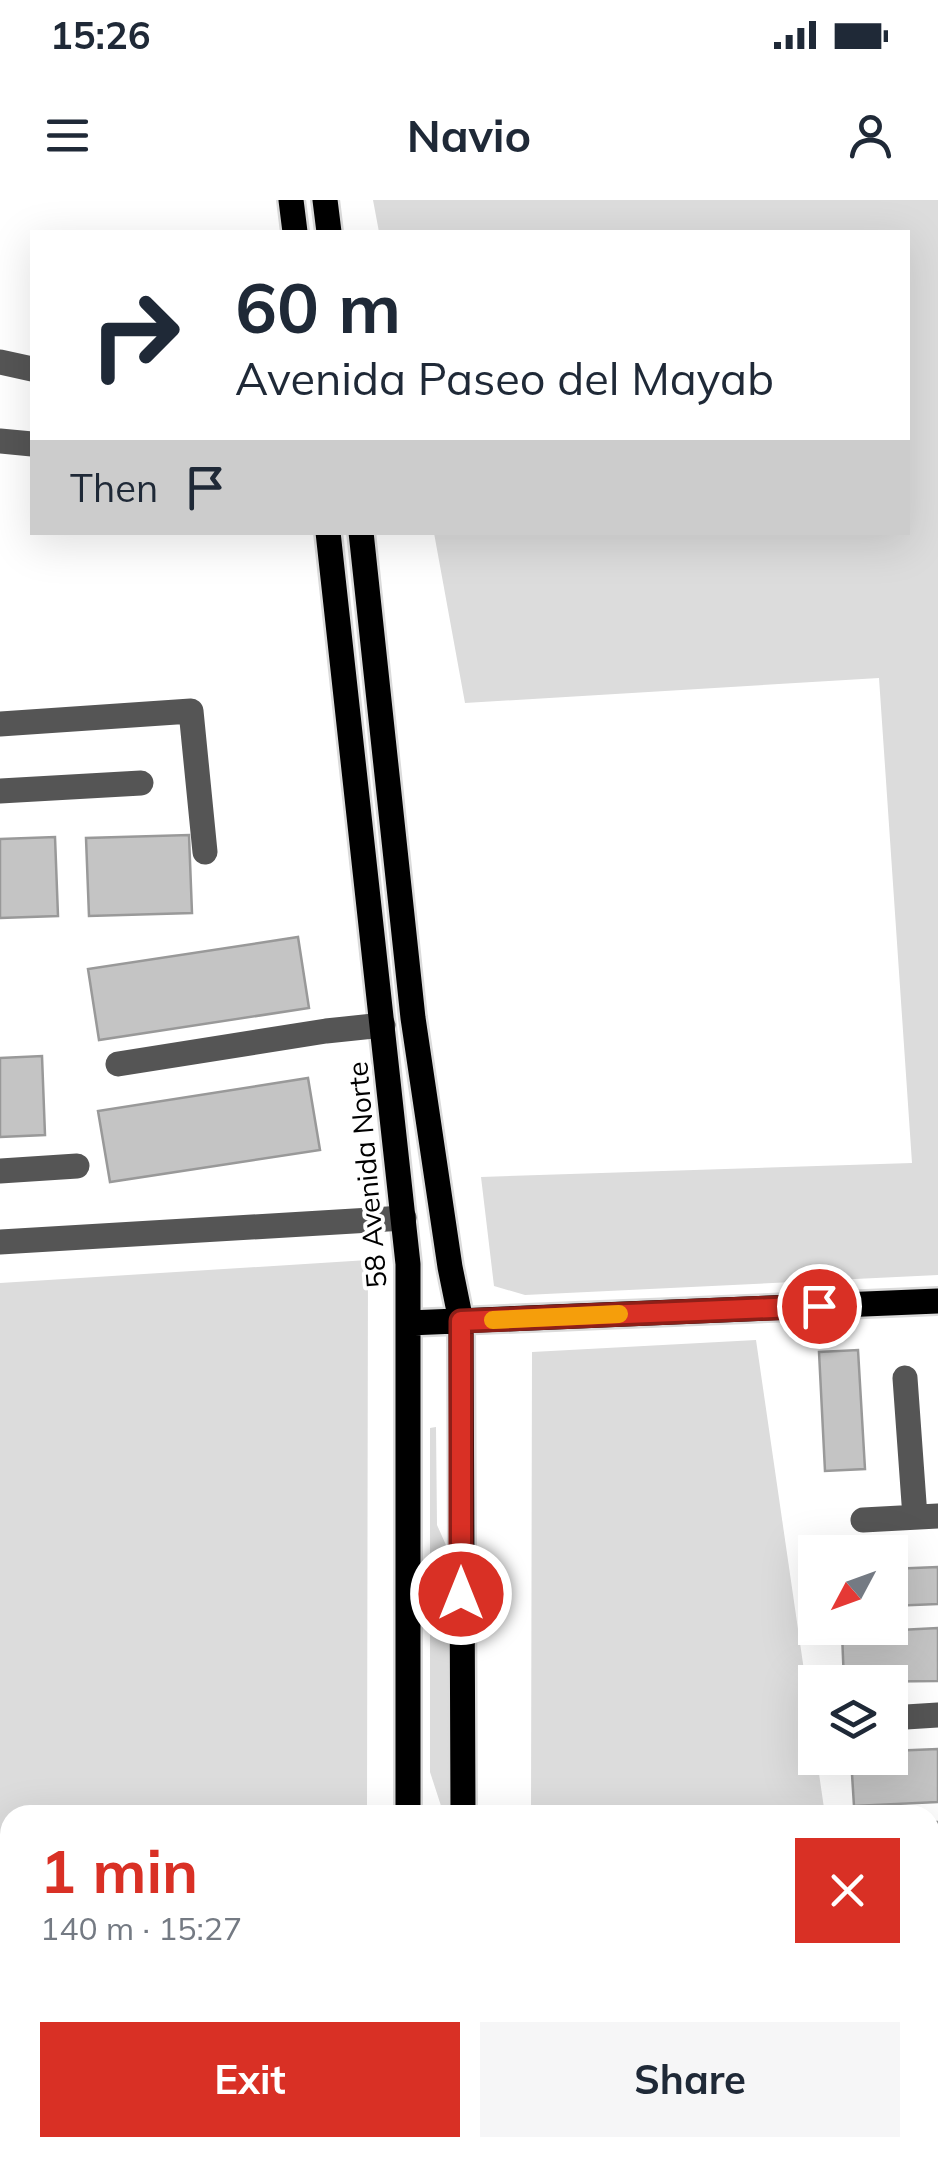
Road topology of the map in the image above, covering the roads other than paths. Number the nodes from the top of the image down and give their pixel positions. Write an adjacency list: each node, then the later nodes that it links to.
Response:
1 (291, 200): 3 (main road)
2 (325, 200): 4 (main road)
3 (295, 230)
4 (329, 230)
5 (0, 362): 6 (street)
6 (30, 369)
7 (0, 441): 8 (street)
8 (30, 444)
9 (328, 535): 15 (main road, 58 Avenida Norte)
10 (361, 535): 22 (main road)
11 (0, 724): 14 (street)
12 (141, 783): 13 (street)
13 (0, 791)
14 (204, 852)
15 (383, 1025): 16 (street); 19 (main road, 58 Avenida Norte)
16 (118, 1064)
17 (77, 1166): 18 (street)
18 (0, 1171)
19 (404, 1218): 20 (street); 23 (main road, 58 Avenida Norte)
20 (0, 1242)
21 (938, 1300): 22 (main road)
22 (461, 1321): 23 (main road); 30 (main road)
23 (409, 1323): 29 (main road, 58 Avenida Norte)
24 (905, 1378): 25 (street)
25 (926, 1517): 26 (street)
26 (862, 1520)
27 (938, 1716): 28 (street)
28 (908, 1717)
29 (408, 1805)
30 (463, 1805)

